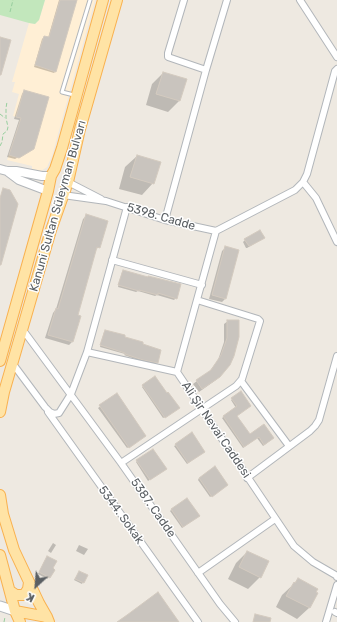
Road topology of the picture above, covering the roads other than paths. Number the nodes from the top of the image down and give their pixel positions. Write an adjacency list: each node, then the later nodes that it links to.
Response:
1 (90, 0): 10 (lane)
2 (103, 0): 10 (main road, Kanuni Sultan Süleyman Bulvarı)
3 (116, 0): 13 (main road, Kanuni Sultan Süleyman Bulvarı)
4 (184, 0): 9 (street)
5 (226, 0): 9 (street)
6 (300, 0): 7 (street)
7 (337, 57)
8 (337, 69): 14 (street)
9 (206, 70): 19 (street)
10 (76, 96): 12 (main road, Kanuni Sultan Süleyman Bulvarı)
11 (4, 170): 12 (street); 15 (street)
12 (51, 176): 13 (main road); 15 (main road, Kanuni Sultan Süleyman Bulvarı)
13 (68, 182): 16 (main road, Kanuni Sultan Süleyman Bulvarı); 17 (street, 5398. Cadde)
14 (303, 182): 20 (street); 21 (street)
15 (48, 191): 16 (main road); 28 (main road, Kanuni Sultan Süleyman Bulvarı)
16 (63, 195): 17 (street, 5398. Cadde); 25 (main road, Kanuni Sultan Süleyman Bulvarı)
17 (106, 201): 18 (street, 5398. Cadde)
18 (127, 207): 19 (street, 5398. Cadde); 22 (street)
19 (165, 220): 20 (street, 5398. Cadde)
20 (216, 231): 23 (street, Ali Şir Nevai Caddesi)
21 (337, 242)
22 (112, 260): 23 (street); 26 (street)
23 (202, 285): 24 (street, Ali Şir Nevai Caddesi)
24 (197, 300): 30 (street, Ali Şir Nevai Caddesi); 31 (street)
25 (23, 330): 29 (main road, Kanuni Sultan Süleyman Bulvarı); 32 (street, 5387. Cadde)
26 (87, 352): 30 (street); 32 (street)
27 (337, 356): 36 (street)
28 (0, 361)
29 (13, 364): 33 (street, 5344. Sokak); 35 (main road, Kanuni Sultan Süleyman Bulvarı)
30 (177, 372): 34 (street, Ali Şir Nevai Caddesi)
31 (241, 381): 34 (street); 36 (street)
32 (71, 394): 33 (street); 37 (street, 5387. Cadde)
33 (44, 407): 50 (street, 5344. Sokak)
34 (202, 410): 37 (street); 38 (street, Ali Şir Nevai Caddesi)
35 (0, 412)
36 (289, 446): 38 (street)
37 (121, 463): 42 (street, 5387. Cadde)
38 (247, 478): 40 (street, Ali Şir Nevai Caddesi)
39 (0, 496): 44 (main road)
40 (275, 519): 42 (street); 43 (street, Ali Şir Nevai Caddesi)
41 (0, 555): 46 (main road)
42 (198, 573): 51 (street, 5387. Cadde)
43 (337, 577)
44 (29, 582): 46 (main road); 48 (main road)
45 (337, 586): 52 (street)
46 (10, 591): 47 (main road)
47 (7, 610): 48 (main road); 49 (main road)
48 (50, 620)
49 (20, 622)
50 (198, 622)
51 (235, 622)
52 (326, 622)

